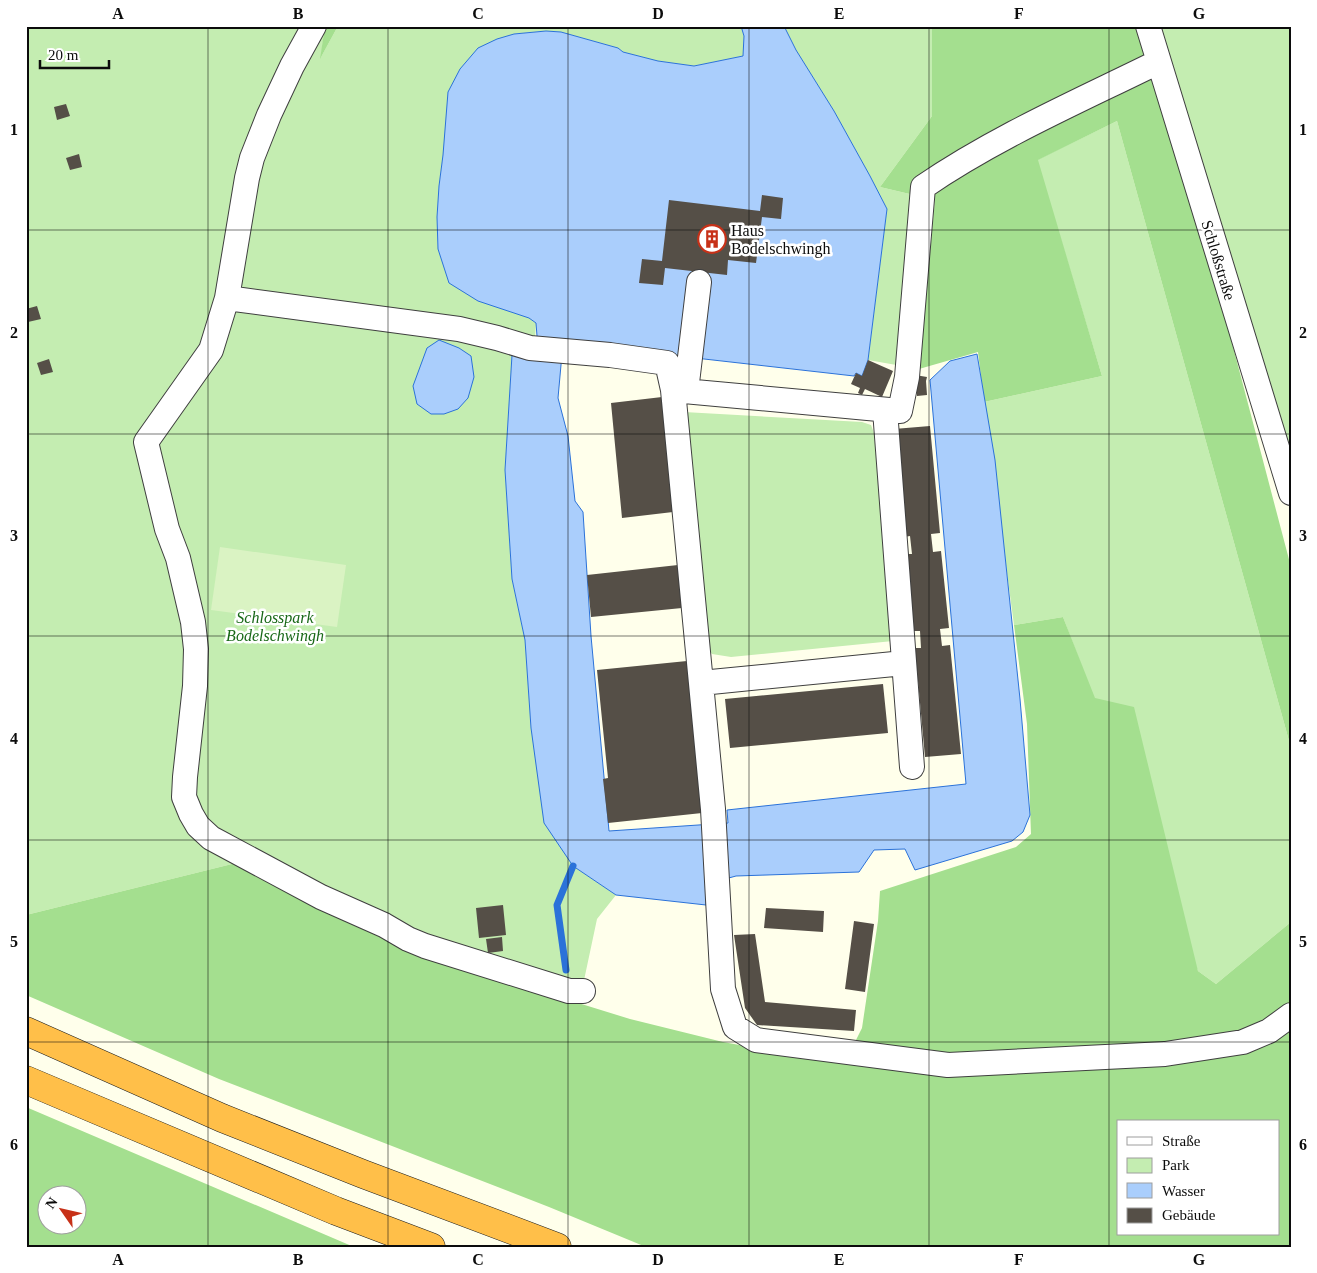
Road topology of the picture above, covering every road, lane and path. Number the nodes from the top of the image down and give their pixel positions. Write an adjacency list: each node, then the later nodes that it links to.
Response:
1 (314, 26): 5 (street)
2 (1148, 26): 3 (street, Schloßstraße)
3 (1158, 62): 7 (street); 8 (street, Schloßstraße)
4 (699, 282): 6 (street)
5 (227, 298): 6 (street); 12 (street)
6 (680, 390): 7 (street); 10 (street)
7 (885, 410): 9 (street)
8 (1291, 493)
9 (904, 662): 10 (street); 11 (street)
10 (701, 683): 13 (street)
11 (912, 768)
12 (583, 991)
13 (1291, 1015)
14 (26, 1031): 17 (highway)
15 (26, 1080): 16 (highway)
16 (431, 1247)
17 (557, 1247)

